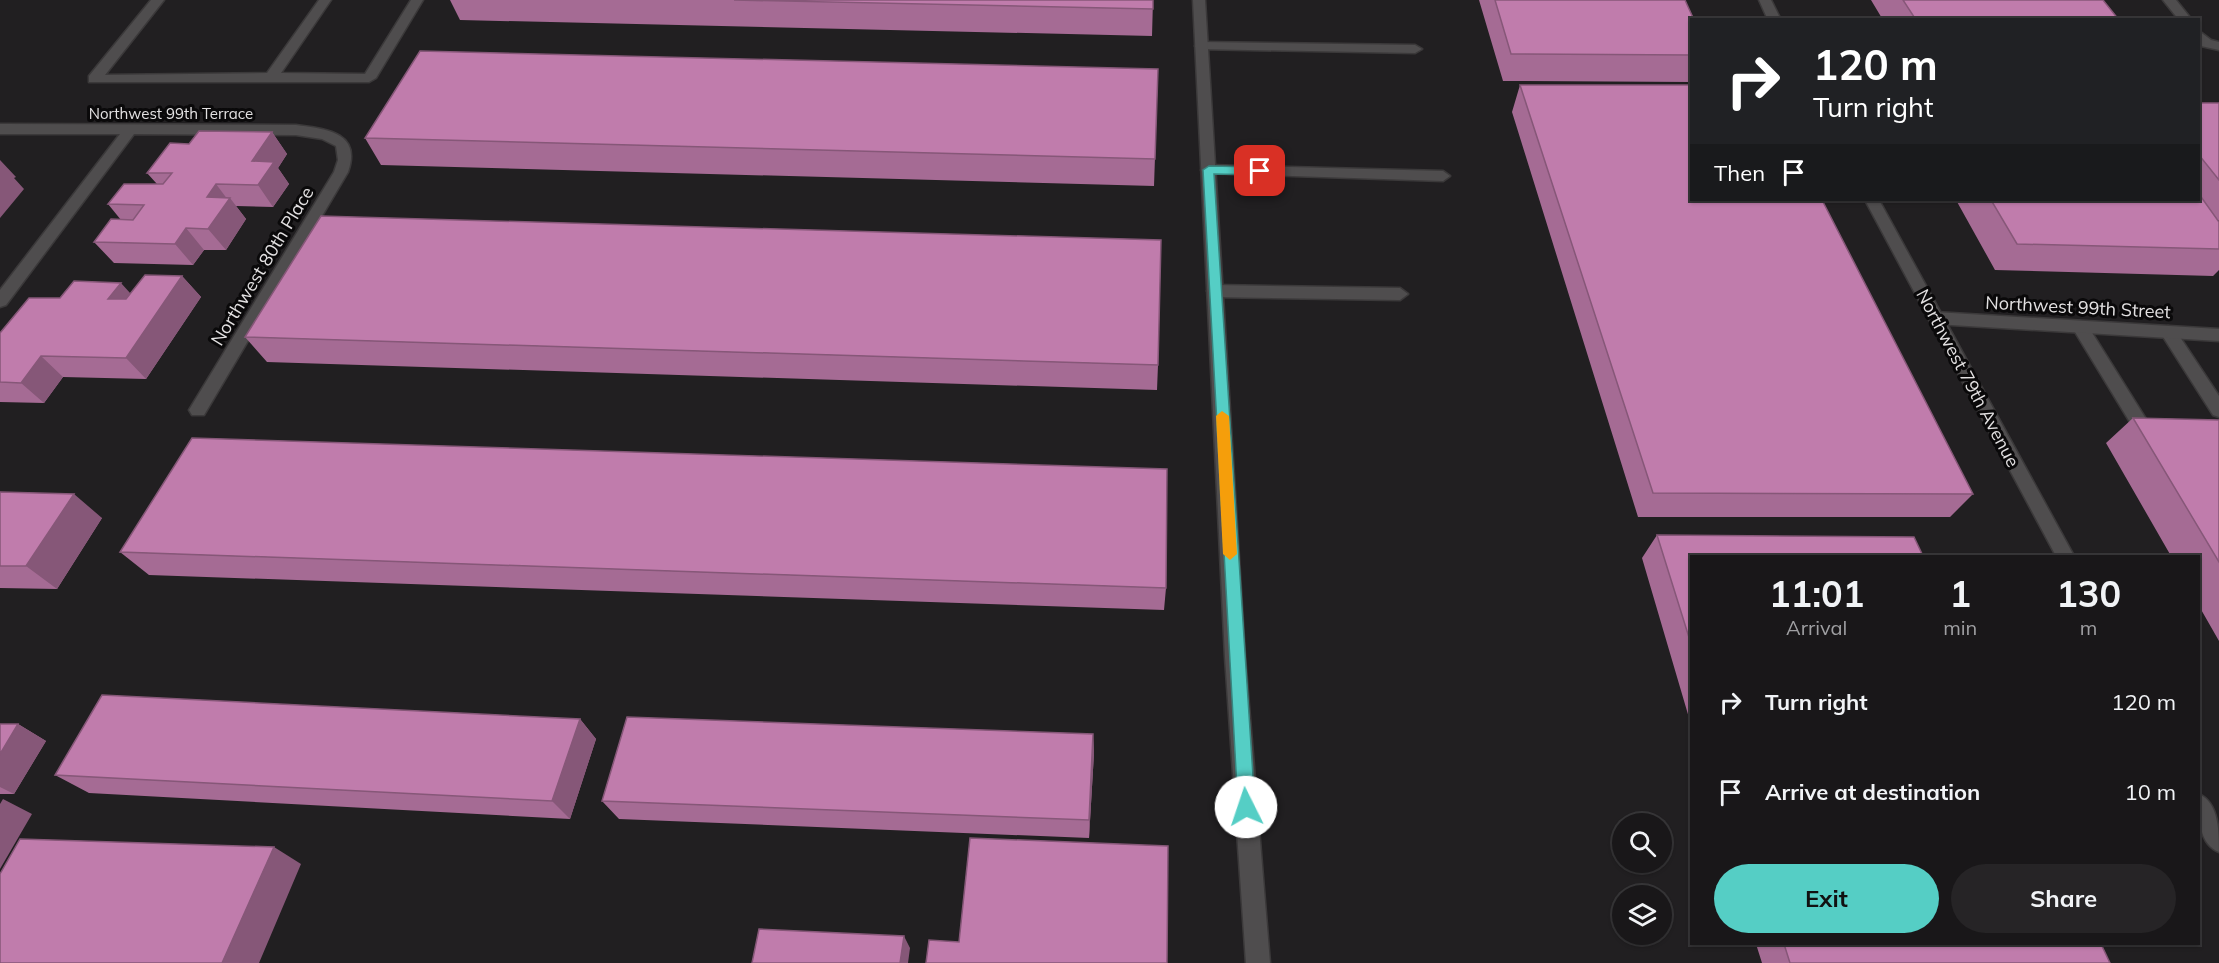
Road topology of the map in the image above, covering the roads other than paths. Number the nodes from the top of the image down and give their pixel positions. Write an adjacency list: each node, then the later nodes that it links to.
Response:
1 (158, 0): 13 (street)
2 (325, 0): 13 (street)
3 (417, 0): 13 (street)
4 (1199, 0): 10 (street)
5 (1765, 0): 7 (street)
6 (2169, 0): 8 (street)
7 (1774, 18)
8 (2184, 18)
9 (2200, 36): 11 (street)
10 (1202, 46): 12 (street); 17 (street)
11 (2219, 46)
12 (1415, 49)
13 (271, 77)
14 (0, 129): 15 (street, Northwest 99th Terrace)
15 (130, 130): 16 (street, Northwest 99th Terrace); 22 (street)
16 (340, 142): 27 (street, Northwest 80th Place)
17 (1209, 170): 18 (street); 20 (street)
18 (1443, 176)
19 (1873, 201): 23 (street, Northwest 79th Avenue)
20 (1215, 291): 21 (street); 33 (street)
21 (1400, 294)
22 (0, 301)
23 (1935, 318): 24 (street, Northwest 99th Street); 30 (street, Northwest 79th Avenue)
24 (2080, 327): 25 (street, Northwest 99th Street); 29 (street)
25 (2168, 332): 26 (street, Northwest 99th Street); 28 (street)
26 (2219, 335)
27 (198, 410)
28 (2219, 410)
29 (2145, 432)
30 (2064, 555)
31 (2200, 806): 32 (street)
32 (2219, 841)
33 (1258, 963)

